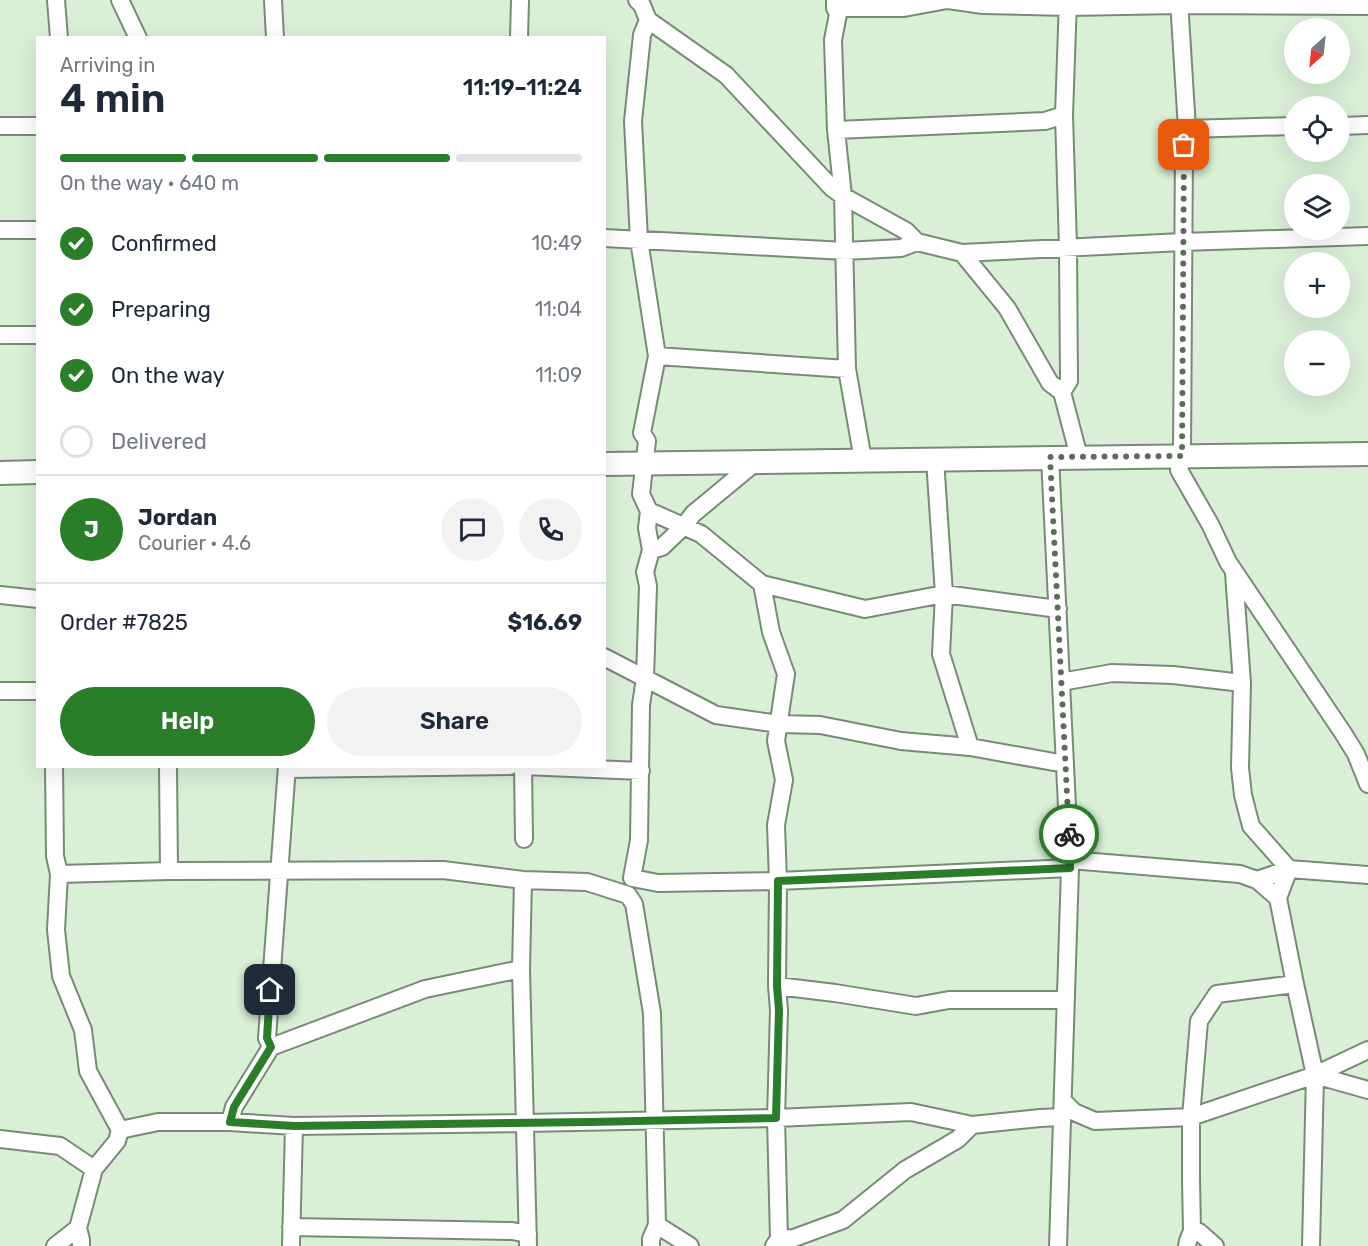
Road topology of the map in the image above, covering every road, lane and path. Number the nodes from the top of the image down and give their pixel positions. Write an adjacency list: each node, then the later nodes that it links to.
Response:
1 (56, 0): 12 (street)
2 (120, 0): 13 (street)
3 (273, 0): 14 (street)
4 (520, 0): 15 (street)
5 (637, 0): 11 (street)
6 (947, 0): 8 (street); 9 (street)
7 (1179, 2): 9 (street); 10 (street); 22 (street)
8 (835, 4): 23 (street)
9 (1068, 4): 16 (street)
10 (1368, 6)
11 (648, 20): 24 (street); 29 (street)
12 (59, 36)
13 (137, 36)
14 (275, 36)
15 (519, 36)
16 (1064, 115): 23 (street); 32 (street)
17 (1368, 125): 21 (street)
18 (0, 126): 19 (street)
19 (36, 126)
20 (1284, 126): 22 (street)
21 (1350, 126)
22 (1187, 129): 31 (street)
23 (836, 130): 24 (street)
24 (843, 196): 30 (street); 33 (street)
25 (0, 230): 26 (street)
26 (36, 230)
27 (1368, 236): 31 (street)
28 (606, 238): 29 (street)
29 (639, 240): 33 (street); 37 (street)
30 (917, 242): 33 (street); 34 (street)
31 (1182, 242): 32 (street); 41 (street)
32 (1068, 247): 34 (street); 39 (street)
33 (845, 251): 38 (street)
34 (962, 253): 39 (street)
35 (0, 335): 36 (street)
36 (36, 335)
37 (657, 356): 38 (street); 47 (street)
38 (847, 369): 45 (street)
39 (1062, 392): 43 (street)
40 (1368, 454): 41 (main road)
41 (1182, 456): 43 (main road); 54 (street)
42 (1050, 457): 43 (main road); 44 (main road); 59 (street)
43 (1079, 457)
44 (935, 459): 45 (main road); 56 (street)
45 (863, 460): 46 (main road)
46 (757, 462): 47 (main road); 52 (street)
47 (644, 463): 48 (main road); 51 (street)
48 (606, 464)
49 (36, 472): 50 (main road)
50 (0, 473)
51 (649, 511): 52 (street); 53 (street)
52 (684, 526): 53 (street); 55 (street)
53 (651, 550): 61 (street)
54 (1234, 572): 63 (street); 76 (street)
55 (762, 584): 56 (street); 66 (street)
56 (944, 594): 59 (street); 67 (street)
57 (0, 595): 58 (street)
58 (36, 599)
59 (1058, 609): 62 (street)
60 (606, 658): 61 (street)
61 (645, 678): 66 (street); 75 (street)
62 (1061, 682): 63 (street); 69 (street)
63 (1242, 683): 79 (street)
64 (0, 691): 65 (street)
65 (36, 691)
66 (778, 724): 67 (street); 86 (street)
67 (970, 747): 69 (street)
68 (1368, 753): 76 (street)
69 (1065, 764): 78 (street)
70 (54, 768): 82 (street)
71 (168, 768): 81 (street)
72 (287, 768): 80 (street)
73 (523, 768): 77 (street)
74 (570, 768): 75 (street)
75 (641, 771): 86 (street)
76 (1367, 781)
77 (524, 839)
78 (1070, 864): 85 (street); 86 (street); 91 (street)
79 (1289, 869): 83 (street); 85 (street); 87 (street)
80 (280, 870): 81 (street); 84 (street); 92 (street)
81 (169, 871): 82 (street)
82 (59, 874): 104 (street)
83 (1368, 875)
84 (523, 880): 88 (street); 99 (street)
85 (1257, 880): 87 (street)
86 (778, 881): 90 (street)
87 (1278, 898): 89 (street)
88 (521, 969): 92 (street); 101 (street)
89 (1295, 984): 94 (street); 97 (street)
90 (777, 986): 91 (street); 98 (street)
91 (1066, 1000): 96 (street)
92 (271, 1047): 100 (street)
93 (1368, 1050): 94 (street)
94 (1315, 1075): 95 (street); 97 (street); 120 (street)
95 (1368, 1090)
96 (1063, 1109): 97 (street); 102 (street); 118 (street)
97 (1191, 1117): 110 (street)
98 (776, 1118): 99 (street); 102 (street); 112 (street)
99 (656, 1121): 101 (street); 107 (street)
100 (230, 1122): 103 (street); 104 (street)
101 (526, 1123): 103 (street); 111 (street)
102 (972, 1125): 112 (street)
103 (294, 1126): 108 (street)
104 (120, 1130): 106 (street)
105 (0, 1139): 106 (street)
106 (94, 1169): 109 (street)
107 (657, 1225): 116 (street); 117 (street)
108 (291, 1227): 111 (street); 115 (street)
109 (78, 1228): 113 (street); 114 (street)
110 (1190, 1239): 119 (street)
111 (528, 1240)
112 (777, 1243)
113 (55, 1246)
114 (81, 1246)
115 (291, 1246)
116 (651, 1246)
117 (690, 1246)
118 (1058, 1246)
119 (1215, 1246)
120 (1311, 1246)

